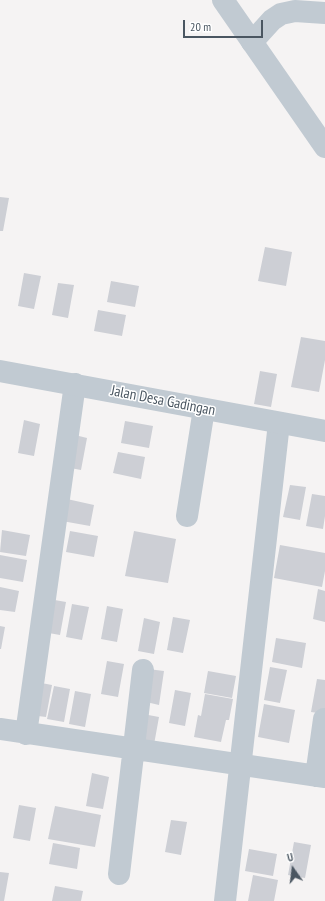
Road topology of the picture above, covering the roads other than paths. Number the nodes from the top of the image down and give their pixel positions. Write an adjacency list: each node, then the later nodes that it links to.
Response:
1 (223, 0): 3 (street)
2 (325, 13): 3 (street)
3 (252, 42): 4 (street)
4 (325, 147)
5 (0, 371): 6 (street, Jalan Desa Gadingan)
6 (75, 384): 7 (street, Jalan Desa Gadingan); 14 (street)
7 (204, 409): 8 (street, Jalan Desa Gadingan); 10 (street)
8 (279, 423): 9 (street, Jalan Desa Gadingan); 16 (street)
9 (325, 431)
10 (187, 516)
11 (143, 670): 15 (street)
12 (324, 719): 17 (street)
13 (0, 730): 14 (street)
14 (26, 734): 15 (street)
15 (134, 750): 16 (street); 18 (street)
16 (241, 766): 17 (street); 19 (street)
17 (321, 777)
18 (119, 874)
19 (225, 901)

